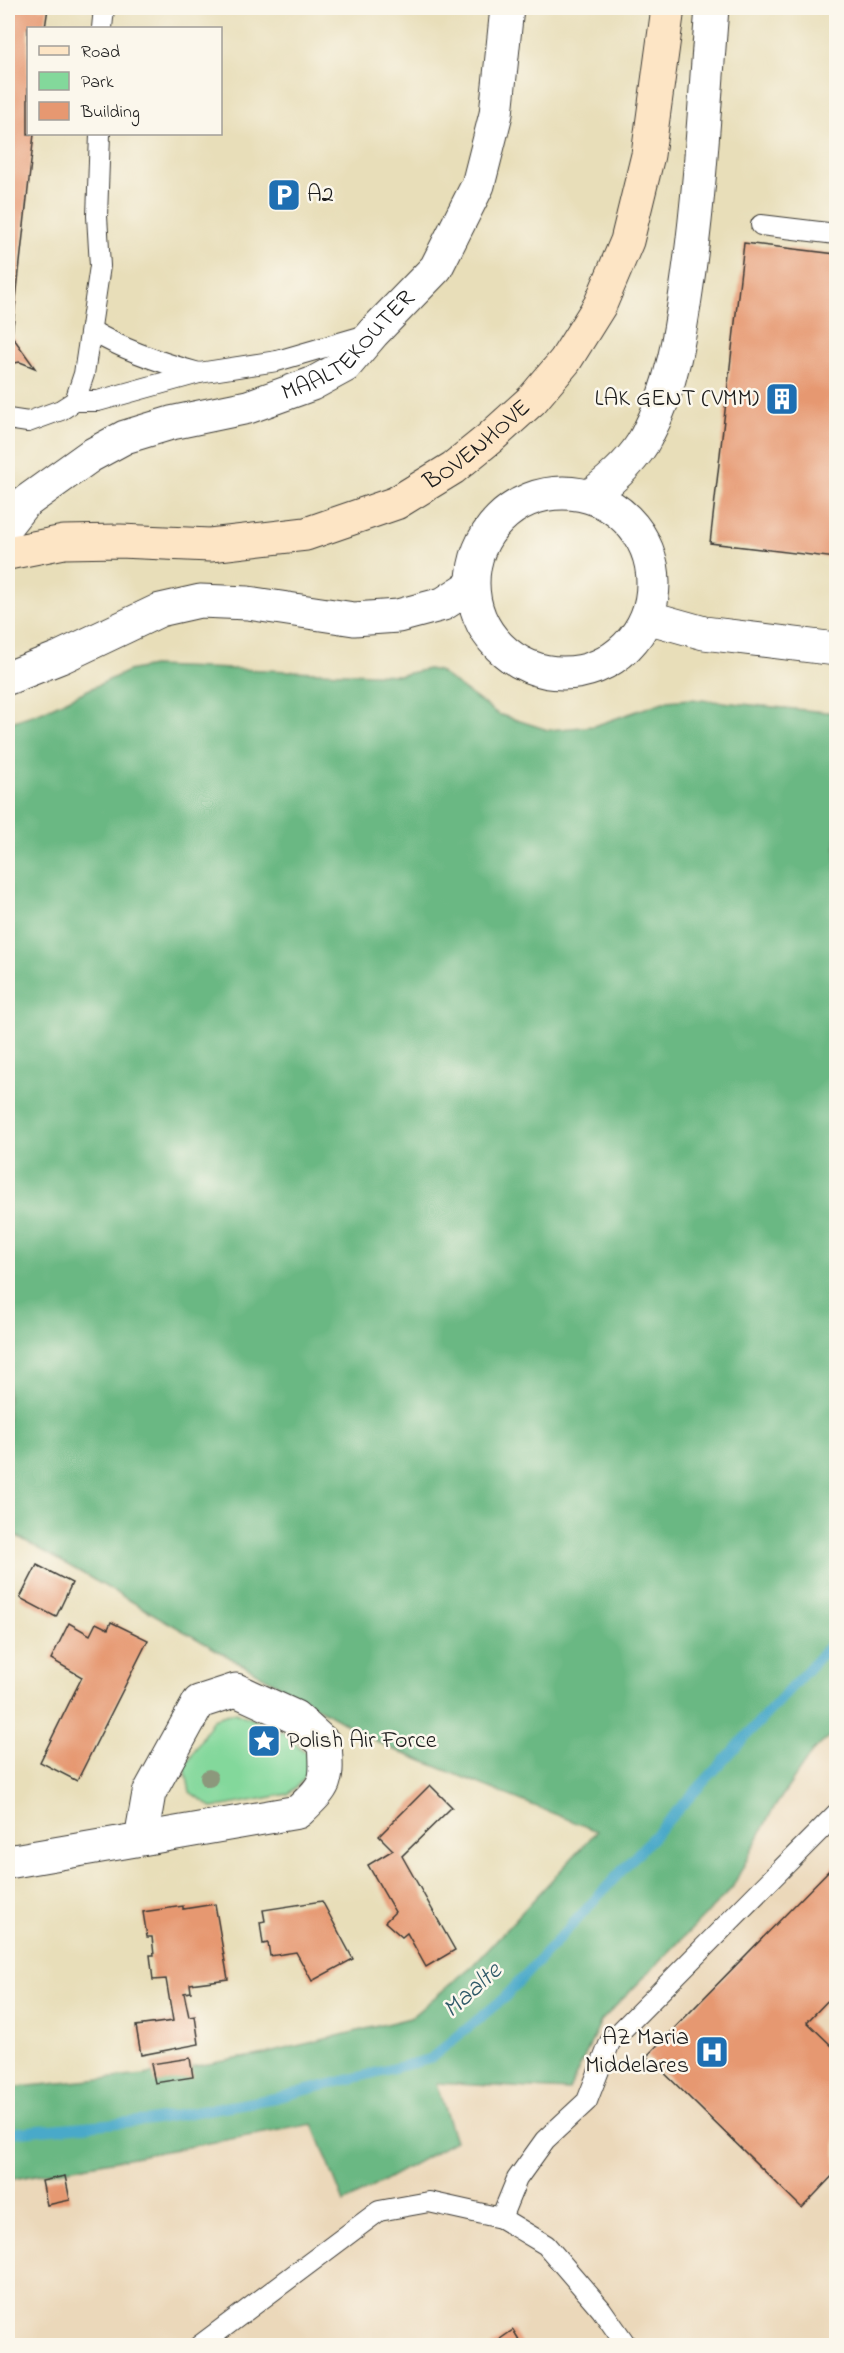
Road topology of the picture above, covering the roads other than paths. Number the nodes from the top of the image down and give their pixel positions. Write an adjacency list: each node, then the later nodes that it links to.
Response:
1 (104, 8): 5 (lane)
2 (507, 8): 10 (street, MAALTEKOUTER)
3 (668, 8): 16 (street, BOVENHOVE)
4 (712, 8): 14 (street)
5 (102, 27)
6 (100, 135): 9 (lane)
7 (761, 225): 8 (lane)
8 (837, 234)
9 (92, 331): 11 (lane); 12 (lane)
10 (373, 333): 11 (lane); 15 (street, MAALTEKOUTER)
11 (199, 373): 12 (lane)
12 (75, 401): 13 (lane)
13 (8, 419)
14 (590, 496): 17 (street); 18 (street)
15 (8, 523)
16 (8, 553)
17 (471, 586): 18 (street); 20 (street)
18 (647, 617): 19 (street)
19 (837, 649)
20 (8, 678)
21 (837, 1814): 24 (lane)
22 (141, 1839): 22 (street); 23 (street)
23 (8, 1862)
24 (501, 2218): 25 (lane); 26 (lane)
25 (199, 2346)
26 (627, 2346)

